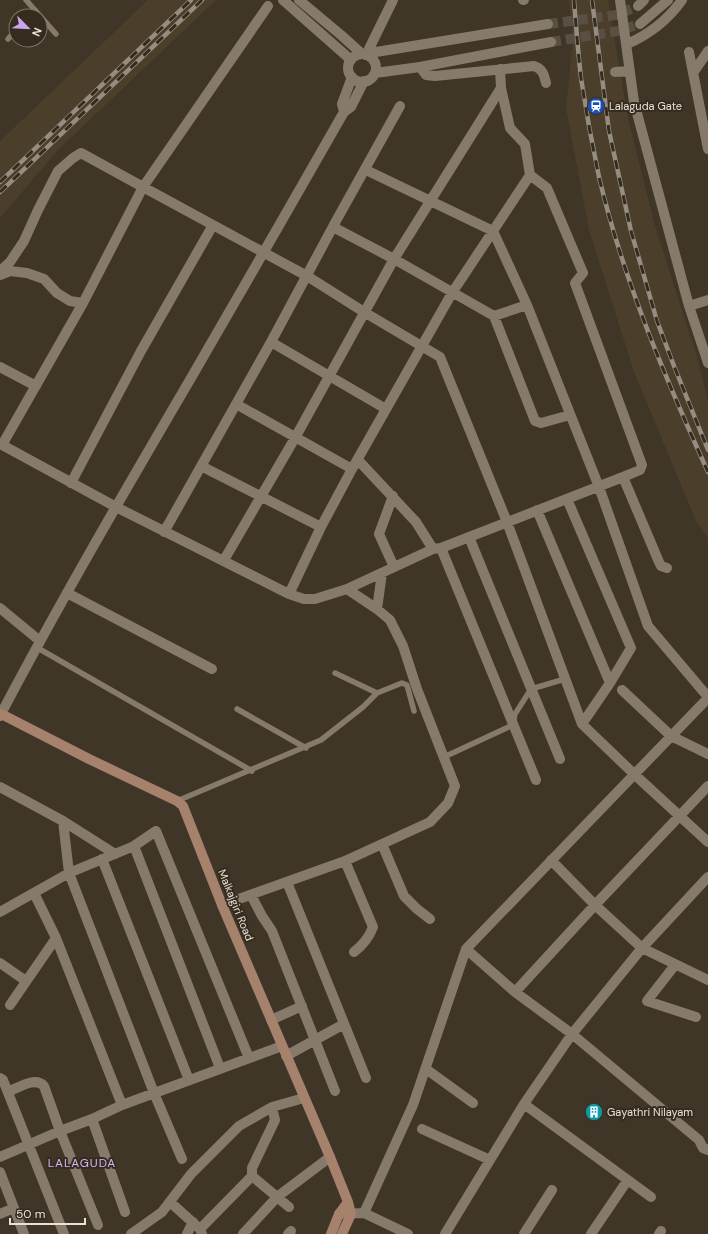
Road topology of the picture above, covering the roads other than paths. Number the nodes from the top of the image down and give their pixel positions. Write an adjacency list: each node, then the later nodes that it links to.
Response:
1 (26, 0): 9 (lane)
2 (283, 0): 19 (street)
3 (298, 0): 18 (street)
4 (393, 0): 18 (street)
5 (620, 0): 15 (street)
6 (668, 0): 11 (street)
7 (682, 0): 15 (street)
8 (268, 6): 35 (street)
9 (33, 8)
10 (548, 24): 18 (street)
11 (640, 24)
12 (48, 25): 13 (lane)
13 (56, 34)
14 (551, 42): 20 (street)
15 (626, 44): 23 (street)
16 (708, 51): 21 (street)
17 (689, 52): 21 (street)
18 (366, 55): 19 (street); 25 (street)
19 (351, 60): 26 (street)
20 (420, 67): 22 (street); 25 (street)
21 (700, 67): 32 (street)
22 (500, 69): 28 (street); 29 (street)
23 (630, 71): 24 (street); 49 (street)
24 (615, 72)
25 (375, 73): 27 (street)
26 (352, 77): 27 (street); 31 (street)
27 (364, 81): 31 (street)
28 (546, 83)
29 (501, 88): 34 (street); 36 (street)
30 (400, 106): 33 (street)
31 (344, 112): 40 (street)
32 (708, 149)
33 (366, 170): 36 (street); 38 (street)
34 (530, 175): 39 (street); 66 (street)
35 (143, 187): 37 (street); 42 (street); 47 (street)
36 (430, 200): 39 (street); 41 (street)
37 (213, 225): 40 (street); 67 (street)
38 (333, 227): 41 (street); 44 (street)
39 (493, 231): 45 (street); 48 (street)
40 (264, 252): 44 (street); 72 (street)
41 (394, 260): 45 (street); 50 (street)
42 (0, 271)
43 (0, 275): 47 (street)
44 (307, 276): 50 (street); 52 (street)
45 (452, 293): 51 (street); 53 (street)
46 (708, 300): 49 (street)
47 (83, 303): 57 (street)
48 (527, 305): 51 (street); 60 (street)
49 (689, 306): 54 (street)
50 (364, 312): 53 (street); 56 (street)
51 (494, 316): 60 (street)
52 (271, 342): 56 (street); 58 (street)
53 (423, 346): 59 (street); 74 (street)
54 (708, 363)
55 (0, 367): 57 (street)
56 (329, 376): 59 (street); 61 (street)
57 (36, 386): 62 (street)
58 (236, 404): 61 (street); 64 (street)
59 (386, 409): 63 (street)
60 (570, 415): 68 (street)
61 (295, 438): 65 (street); 70 (street)
62 (1, 444): 67 (street)
63 (358, 460): 65 (street); 69 (street)
64 (201, 466): 70 (street); 76 (street)
65 (352, 469): 75 (street)
66 (623, 477): 68 (street); 81 (street)
67 (71, 483): 72 (street)
68 (599, 487): 71 (street); 96 (street)
69 (393, 496): 78 (street); 80 (street)
70 (260, 497): 75 (street); 79 (street)
71 (567, 499): 73 (street); 92 (street)
72 (116, 507): 76 (street); 84 (street)
73 (538, 510): 74 (street); 92 (street)
74 (507, 522): 77 (street); 91 (street)
75 (321, 527): 85 (street)
76 (164, 532): 79 (street)
77 (469, 537): 78 (street); 93 (street)
78 (437, 549): 80 (street); 101 (street)
79 (224, 560): 85 (street)
80 (394, 567): 82 (street)
81 (667, 568)
82 (382, 573): 83 (street); 87 (street)
83 (347, 589): 85 (street); 87 (street)
84 (67, 593): 88 (street); 89 (street)
85 (289, 594)
86 (0, 608): 88 (street)
87 (377, 609): 105 (street)
88 (38, 644): 99 (street); 107 (lane)
89 (212, 669)
90 (335, 673): 95 (lane)
91 (565, 679): 93 (lane); 100 (street)
92 (610, 683): 100 (street)
93 (531, 689): 101 (lane); 106 (street)
94 (622, 690): 102 (street)
95 (376, 693): 98 (lane); 103 (lane)
96 (708, 698): 102 (street)
97 (237, 709): 103 (lane)
98 (414, 711)
99 (1, 715): 112 (main road)
100 (582, 724): 108 (street)
101 (513, 725): 105 (lane); 109 (street)
102 (671, 736): 104 (street); 108 (street)
103 (306, 748): 107 (lane)
104 (708, 754)
105 (444, 757): 116 (street)
106 (560, 759)
107 (252, 770): 112 (lane)
108 (634, 774): 113 (street); 121 (street)
109 (536, 780)
110 (708, 786): 113 (street)
111 (0, 787): 114 (street)
112 (177, 801): 128 (main road, Malkajgiri Road)
113 (679, 816): 115 (street); 127 (street)
114 (63, 821): 118 (street); 122 (street)
115 (708, 842)
116 (382, 844): 120 (street); 130 (street)
117 (134, 846): 118 (street); 149 (street); 150 (street)
118 (115, 854): 119 (street)
119 (102, 859): 122 (street); 154 (street)
120 (345, 860): 124 (street); 134 (street)
121 (551, 860): 127 (street); 133 (street)
122 (69, 873): 125 (street); 157 (street)
123 (706, 881): 132 (street)
124 (287, 882): 126 (street); 144 (street)
125 (34, 893): 129 (street); 131 (street)
126 (251, 895): 128 (street); 141 (street)
127 (595, 904): 132 (street); 139 (street)
128 (222, 905): 143 (main road, Malkajgiri Road)
129 (0, 912)
130 (430, 919)
131 (56, 938): 138 (street); 161 (street)
132 (642, 948): 136 (street); 145 (street)
133 (466, 949): 139 (street); 151 (street)
134 (354, 952)
135 (0, 963): 138 (street)
136 (675, 965): 137 (street); 142 (street)
137 (708, 980)
138 (26, 981): 140 (street)
139 (515, 992): 145 (street)
140 (10, 1005)
141 (302, 1006): 143 (street); 146 (street)
142 (696, 1017)
143 (271, 1020): 147 (main road, Malkajgiri Road)
144 (344, 1024): 146 (street); 153 (street)
145 (572, 1034): 160 (street); 168 (street)
146 (316, 1040): 148 (street); 155 (street)
147 (282, 1046): 148 (main road, Malkajgiri Road); 149 (street)
148 (286, 1056): 158 (main road, Malkajgiri Road)
149 (249, 1058): 150 (street)
150 (220, 1068): 154 (street)
151 (426, 1069): 159 (street); 184 (street)
152 (0, 1078): 156 (street)
153 (366, 1078)
154 (189, 1080): 157 (street)
155 (335, 1091)
156 (8, 1092): 165 (street); 167 (street)
157 (154, 1093): 161 (street); 171 (street)
158 (304, 1098): 162 (street); 170 (main road, Malkajgiri Road)
159 (473, 1103)
160 (524, 1104): 172 (street); 175 (street)
161 (122, 1105): 163 (street)
162 (272, 1107): 174 (street); 179 (street)
163 (92, 1119): 165 (street); 183 (street)
164 (422, 1129): 172 (street)
165 (60, 1131): 167 (street); 188 (street)
166 (494, 1141): 172 (street)
167 (28, 1145): 169 (street); 191 (street)
168 (708, 1150)
169 (0, 1157)
170 (330, 1157): 177 (street); 180 (main road, Malkajgiri Road)
171 (182, 1159)
172 (487, 1159): 198 (street)
173 (0, 1172): 182 (street)
174 (252, 1176): 177 (street); 189 (street)
175 (627, 1181): 178 (street); 200 (street)
176 (552, 1190): 199 (street)
177 (277, 1197): 181 (street); 194 (street)
178 (651, 1197)
179 (170, 1202): 189 (street); 192 (street)
180 (348, 1202): 186 (main road); 187 (main road, Malkajgiri Road)
181 (289, 1207)
182 (14, 1208): 185 (street); 190 (street)
183 (125, 1212)
184 (364, 1213): 187 (street); 197 (street)
185 (0, 1214)
186 (340, 1214): 187 (street); 195 (main road)
187 (351, 1214): 196 (main road)
188 (98, 1225)
189 (198, 1228): 193 (street)
190 (24, 1234)
191 (64, 1234)
192 (131, 1234)
193 (187, 1234)
194 (243, 1234)
195 (331, 1234)
196 (342, 1234)
197 (408, 1234)
198 (445, 1234)
199 (524, 1234)
200 (591, 1234)

